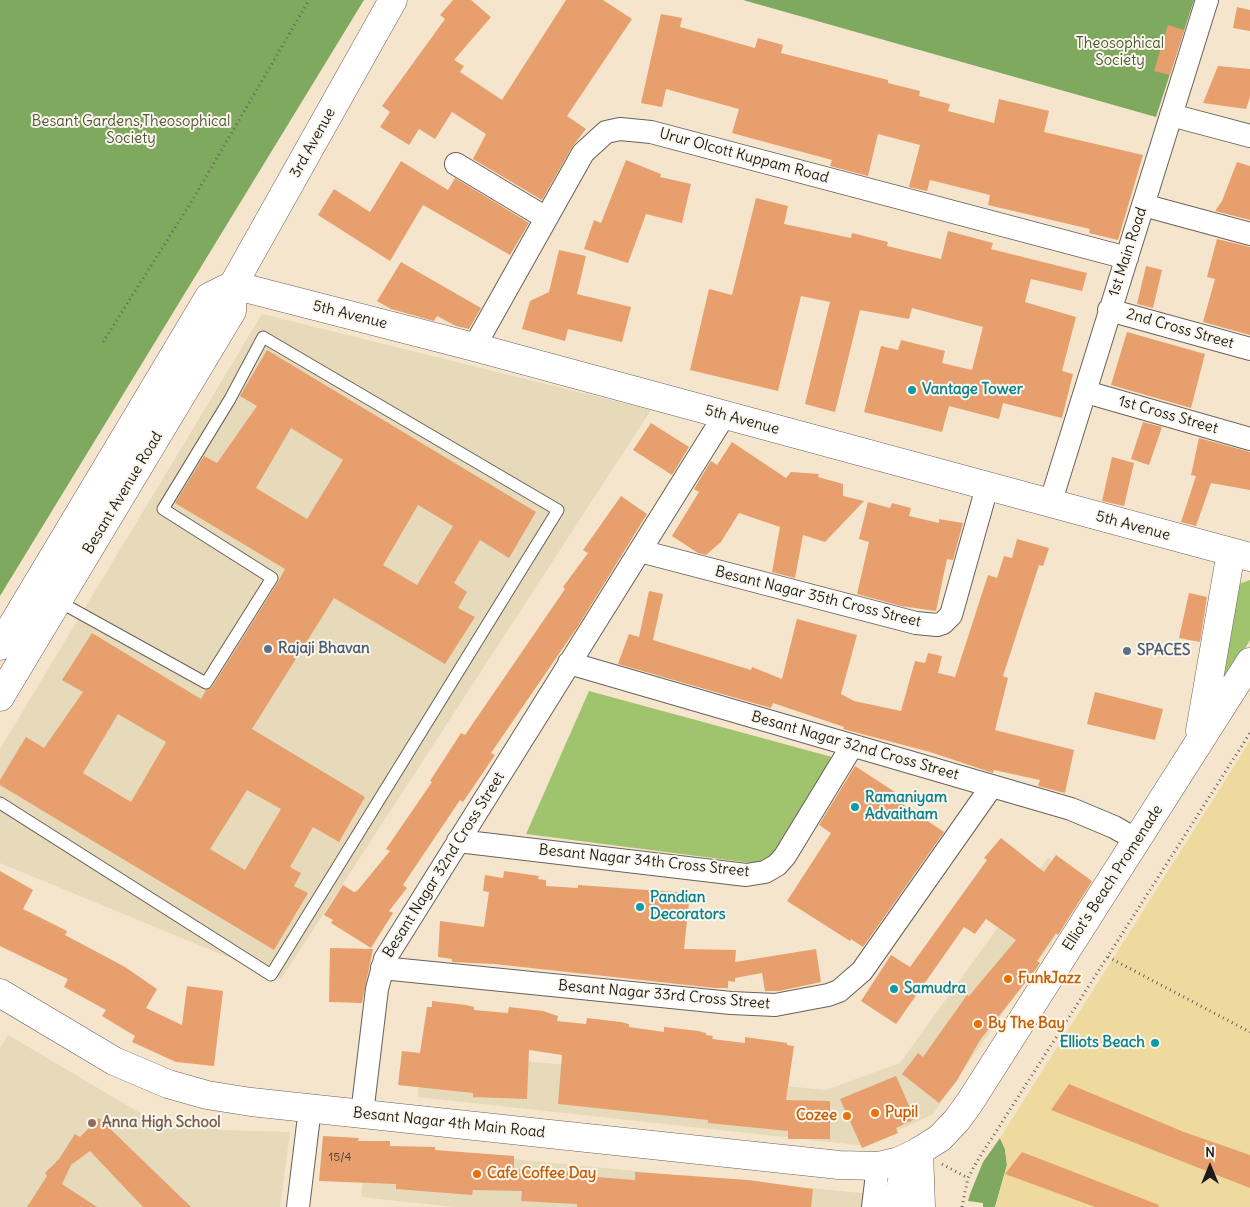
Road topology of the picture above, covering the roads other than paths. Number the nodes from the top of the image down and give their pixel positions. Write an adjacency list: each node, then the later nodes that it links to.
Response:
1 (392, 0): 10 (street, 3rd Avenue)
2 (1207, 0): 3 (street, 1st Main Road)
3 (1171, 115): 4 (street); 6 (street, 1st Main Road)
4 (1250, 136)
5 (456, 164): 7 (street)
6 (1143, 205): 8 (street); 9 (street, 1st Main Road)
7 (546, 218): 9 (street, Urur Olcott Kuppam Road); 12 (street, Urur Olcott Kuppam Road)
8 (1250, 234)
9 (1126, 258): 11 (street, 1st Main Road)
10 (233, 285): 12 (street, 5th Avenue); 21 (street, Besant Avenue Road); 22 (street)
11 (1110, 310): 13 (street, 2nd Cross Street); 14 (street, 1st Main Road)
12 (474, 347): 15 (street, 5th Avenue)
13 (1250, 349)
14 (1086, 392): 16 (street, 1st Cross Street); 18 (street, 1st Main Road)
15 (724, 416): 17 (street, 5th Avenue); 19 (street, Besant Nagar 32nd Cross Street)
16 (1250, 439)
17 (987, 487): 18 (street, 5th Avenue); 19 (street, Besant Nagar 35th Cross Street)
18 (1050, 504): 20 (street, 5th Avenue)
19 (640, 551): 24 (street, Besant Nagar 32nd Cross Street)
20 (1241, 555): 26 (street, Elliot's Beach Promenade)
21 (58, 600): 25 (street, Besant Avenue Road); 29 (lane)
22 (0, 646)
23 (1250, 662): 26 (street, Elliot's Beach Promenade)
24 (569, 663): 27 (street, Besant Nagar 32nd Cross Street); 31 (street, Besant Nagar 32nd Cross Street)
25 (0, 697)
26 (1197, 745): 30 (street, Elliot's Beach Promenade)
27 (852, 746): 28 (street, Besant Nagar 32nd Cross Street); 31 (street, Besant Nagar 34th Cross Street)
28 (992, 786): 30 (street, Besant Nagar 32nd Cross Street); 32 (street, Besant Nagar 33rd Cross Street)
29 (0, 803)
30 (1137, 840): 36 (street, Elliot's Beach Promenade)
31 (458, 841): 32 (street, Besant Nagar 32nd Cross Street)
32 (382, 968): 35 (street, Besant Nagar 32nd Cross Street)
33 (0, 993): 34 (street, Besant Nagar 4th Main Road)
34 (310, 1108): 35 (street, Besant Nagar 4th Main Road); 38 (street)
35 (362, 1114): 37 (street, Besant Nagar 4th Main Road)
36 (918, 1151): 37 (street, Besant Nagar 4th Main Road); 40 (street, Elliot's Beach Promenade); 41 (street)
37 (878, 1166): 39 (street)
38 (298, 1207)
39 (873, 1207)
40 (896, 1207)
41 (921, 1207)

